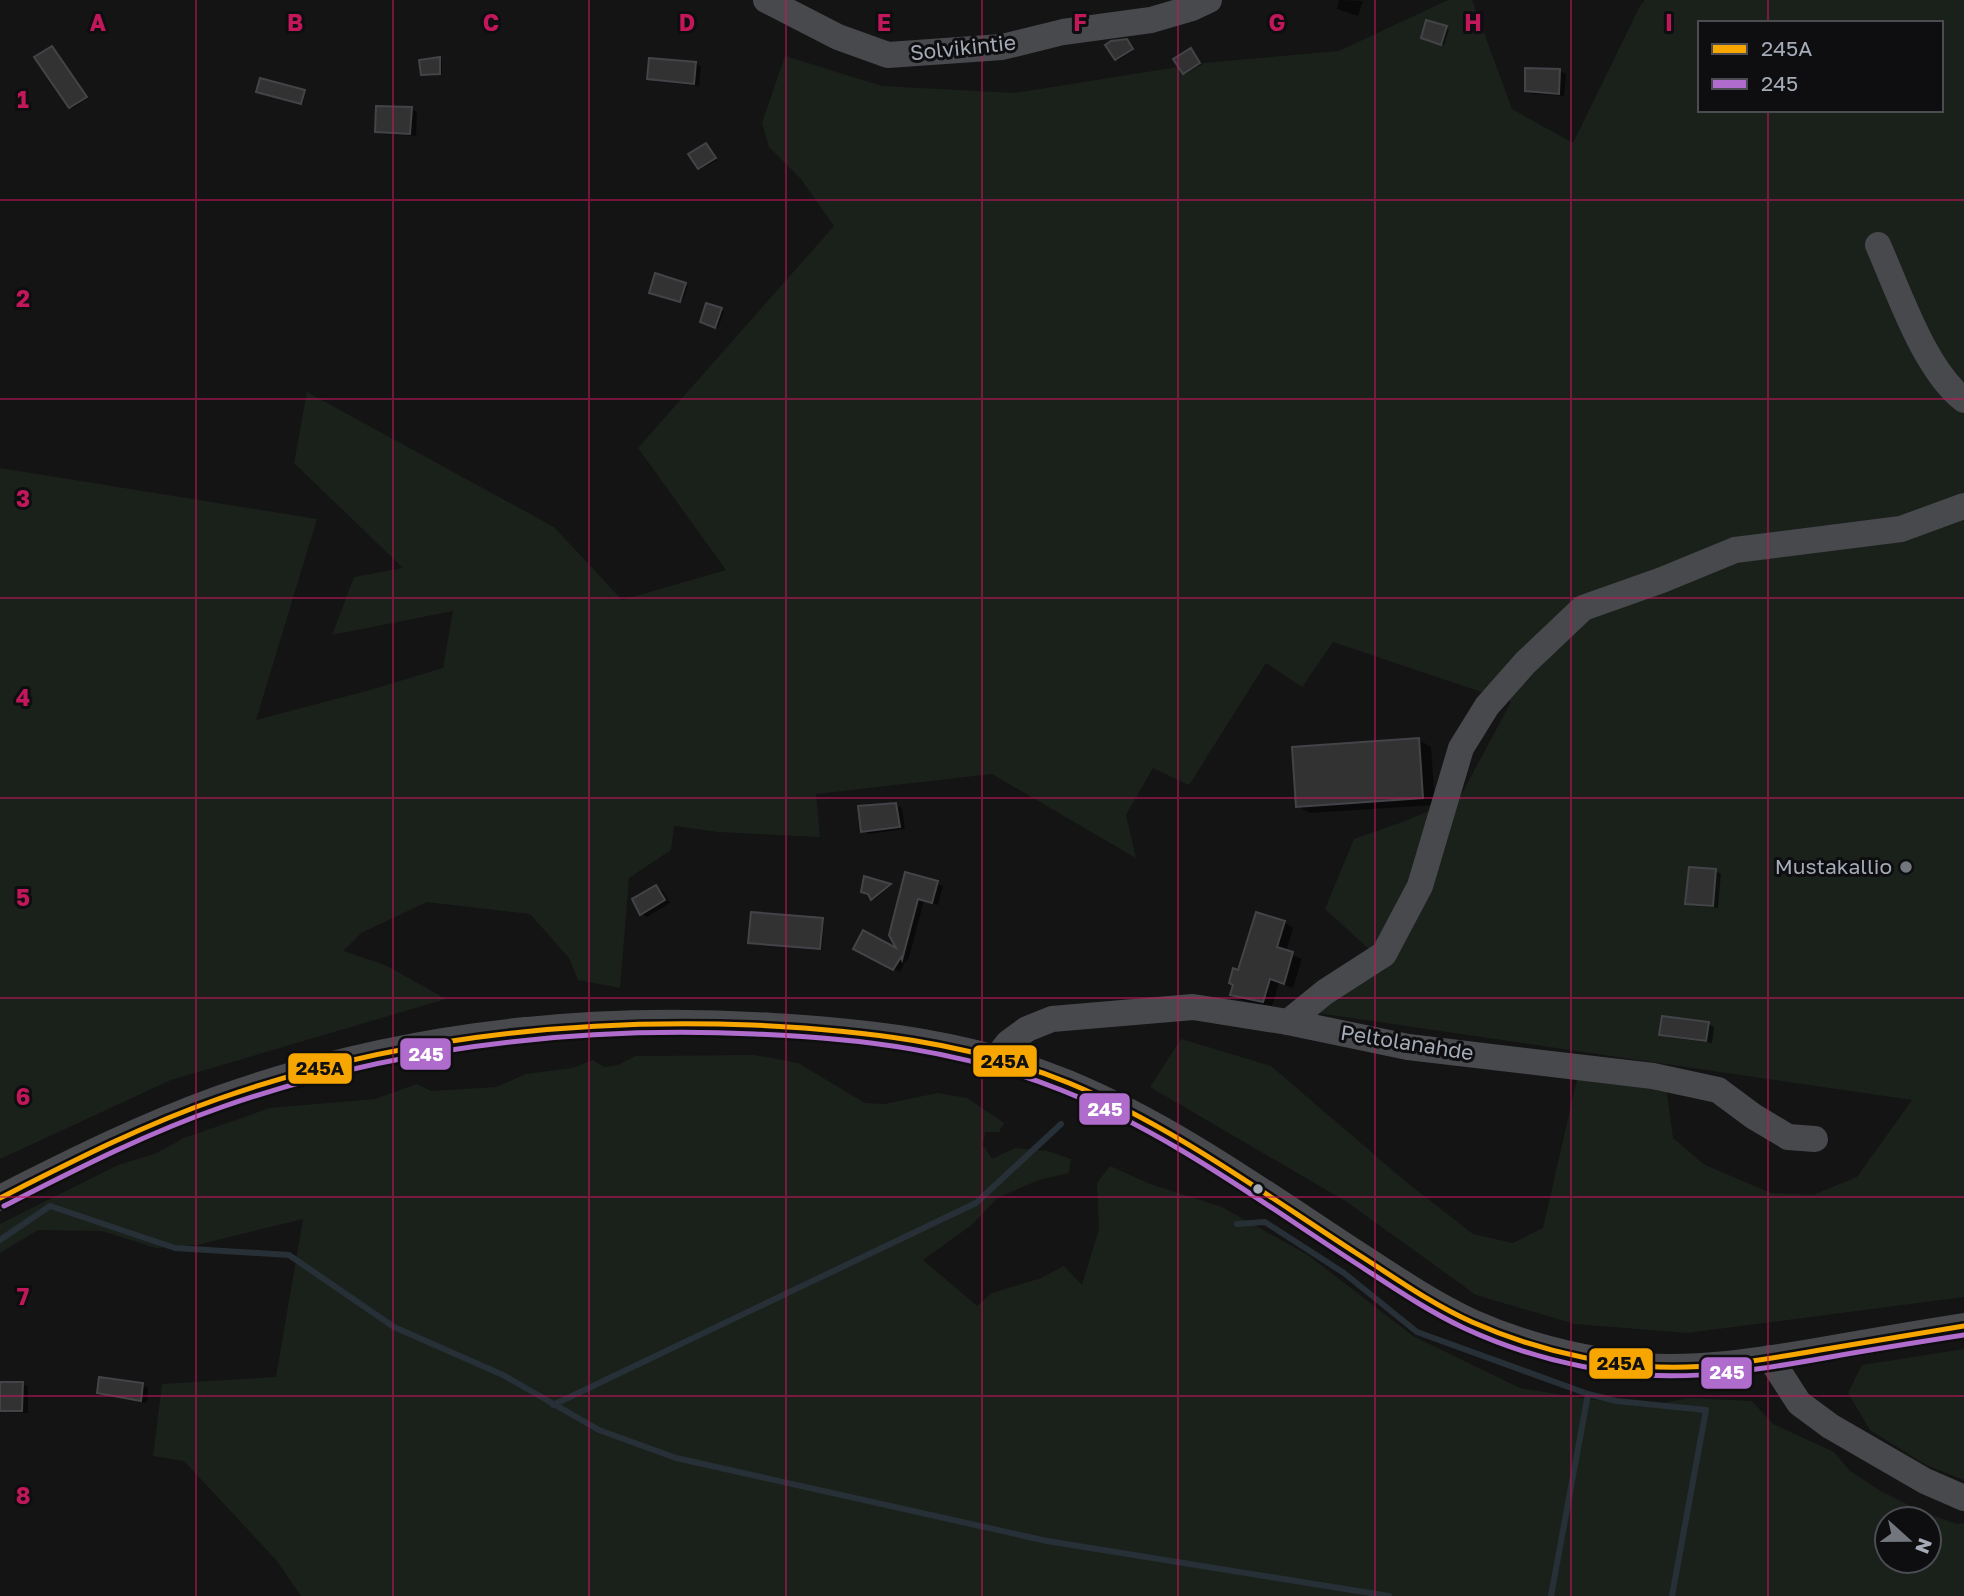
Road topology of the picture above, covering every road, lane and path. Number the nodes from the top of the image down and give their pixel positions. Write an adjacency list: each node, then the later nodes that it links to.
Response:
1 (766, 0): 2 (street, Solvikintie)
2 (1209, 0)
3 (1878, 245): 4 (street)
4 (1964, 400)
5 (1964, 506): 6 (street)
6 (1289, 1022): 7 (street, Peltolanahde); 8 (street, Peltolanahde)
7 (997, 1057): 9 (street); 11 (street)
8 (1815, 1139)
9 (0, 1198)
10 (1964, 1326): 11 (street)
11 (1770, 1358): 12 (street)
12 (1964, 1498)

